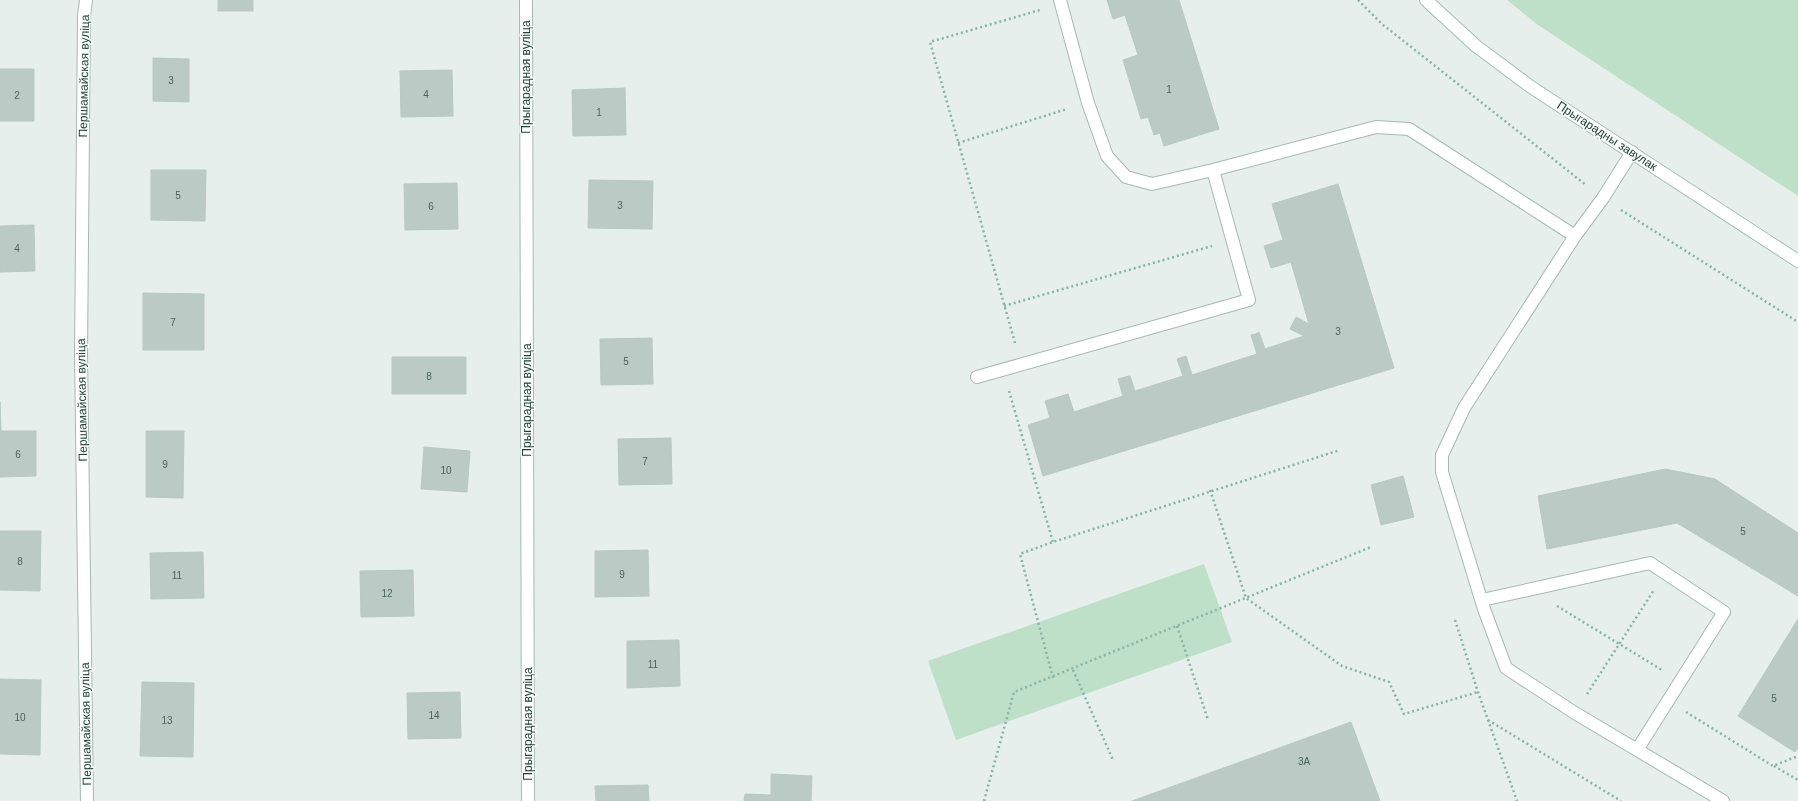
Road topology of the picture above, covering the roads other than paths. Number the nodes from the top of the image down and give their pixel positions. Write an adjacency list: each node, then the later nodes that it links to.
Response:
1 (86, 0): 12 (street, Першамайская вуліца)
2 (526, 0): 13 (street, Прыгарадная вуліца)
3 (1426, 0): 5 (street, Прыгарадны завулак)
4 (1060, 2): 6 (street)
5 (1632, 152): 7 (street); 8 (street, Прыгарадны завулак)
6 (1213, 170): 7 (street); 9 (street)
7 (1575, 236): 10 (street)
8 (1798, 261)
9 (977, 377)
10 (1482, 600): 11 (street); 11 (street)
11 (1637, 750): 14 (street)
12 (87, 801)
13 (528, 801)
14 (1723, 801)

